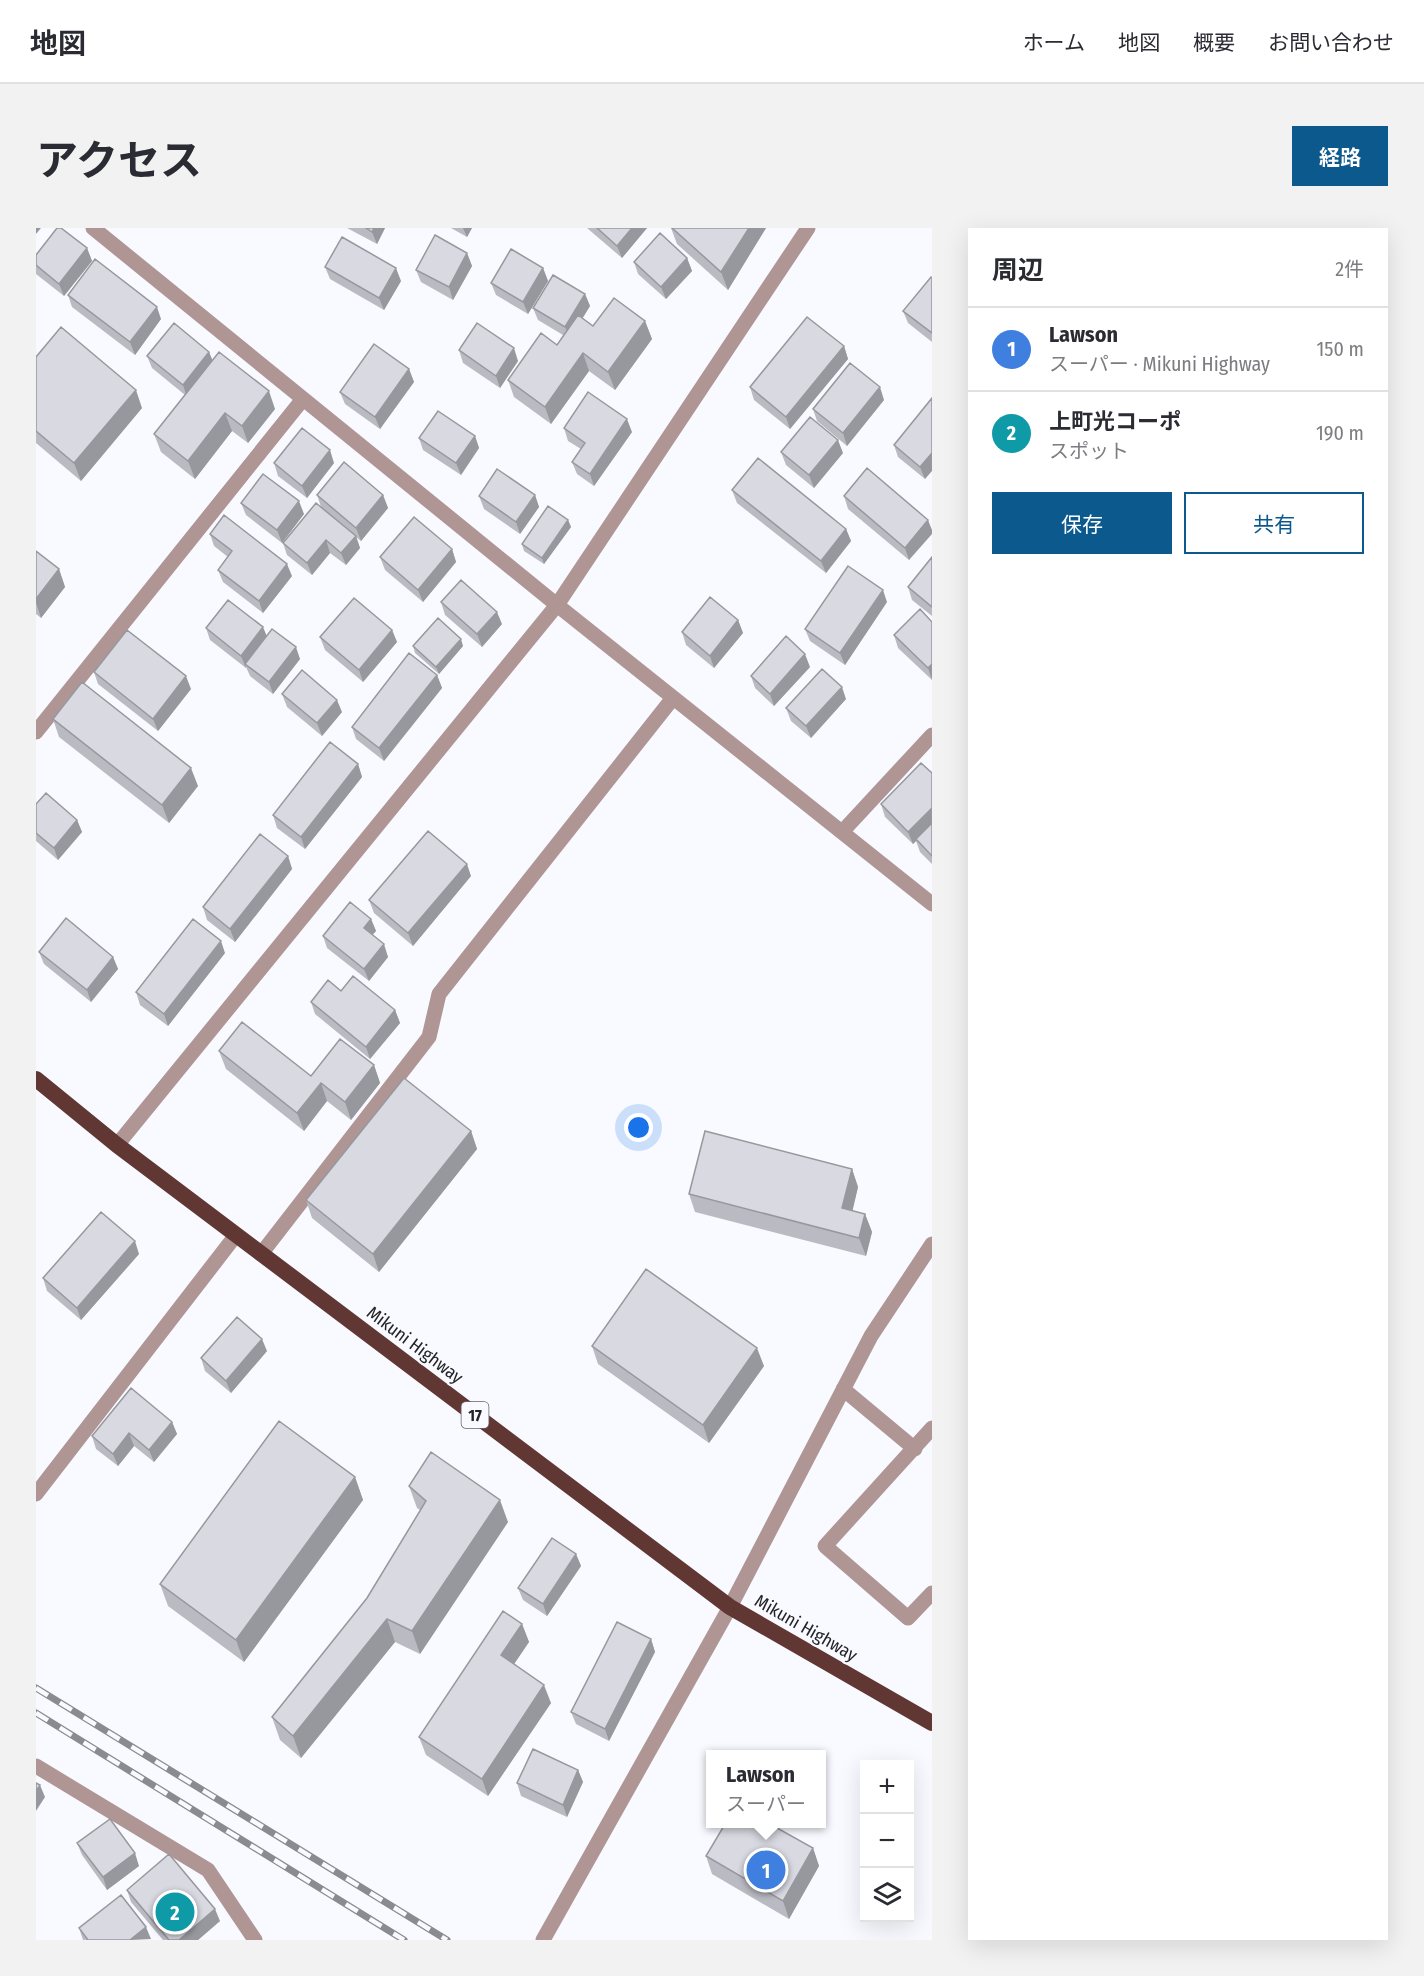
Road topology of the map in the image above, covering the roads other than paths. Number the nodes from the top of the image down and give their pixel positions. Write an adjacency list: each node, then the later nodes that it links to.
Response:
1 (93, 228): 3 (street)
2 (808, 228): 4 (street)
3 (303, 399): 4 (street); 6 (street)
4 (556, 605): 5 (street); 11 (street)
5 (673, 698): 8 (street); 14 (street)
6 (36, 732)
7 (932, 735): 8 (street)
8 (842, 832): 9 (street)
9 (932, 904)
10 (36, 1079): 11 (highway, Mikuni Highway / 17)
11 (117, 1145): 12 (highway, Mikuni Highway / 17)
12 (236, 1235): 14 (highway, Mikuni Highway / 17); 18 (street)
13 (932, 1244): 15 (street)
14 (261, 1254): 20 (highway, Mikuni Highway / 17)
15 (843, 1389): 17 (street); 20 (street)
16 (932, 1428): 17 (street)
17 (915, 1449): 19 (street)
18 (36, 1494)
19 (932, 1593)
20 (730, 1607): 21 (highway, Mikuni Highway / 17); 24 (street)
21 (932, 1723)
22 (36, 1766): 23 (street)
23 (255, 1940)
24 (543, 1940)

